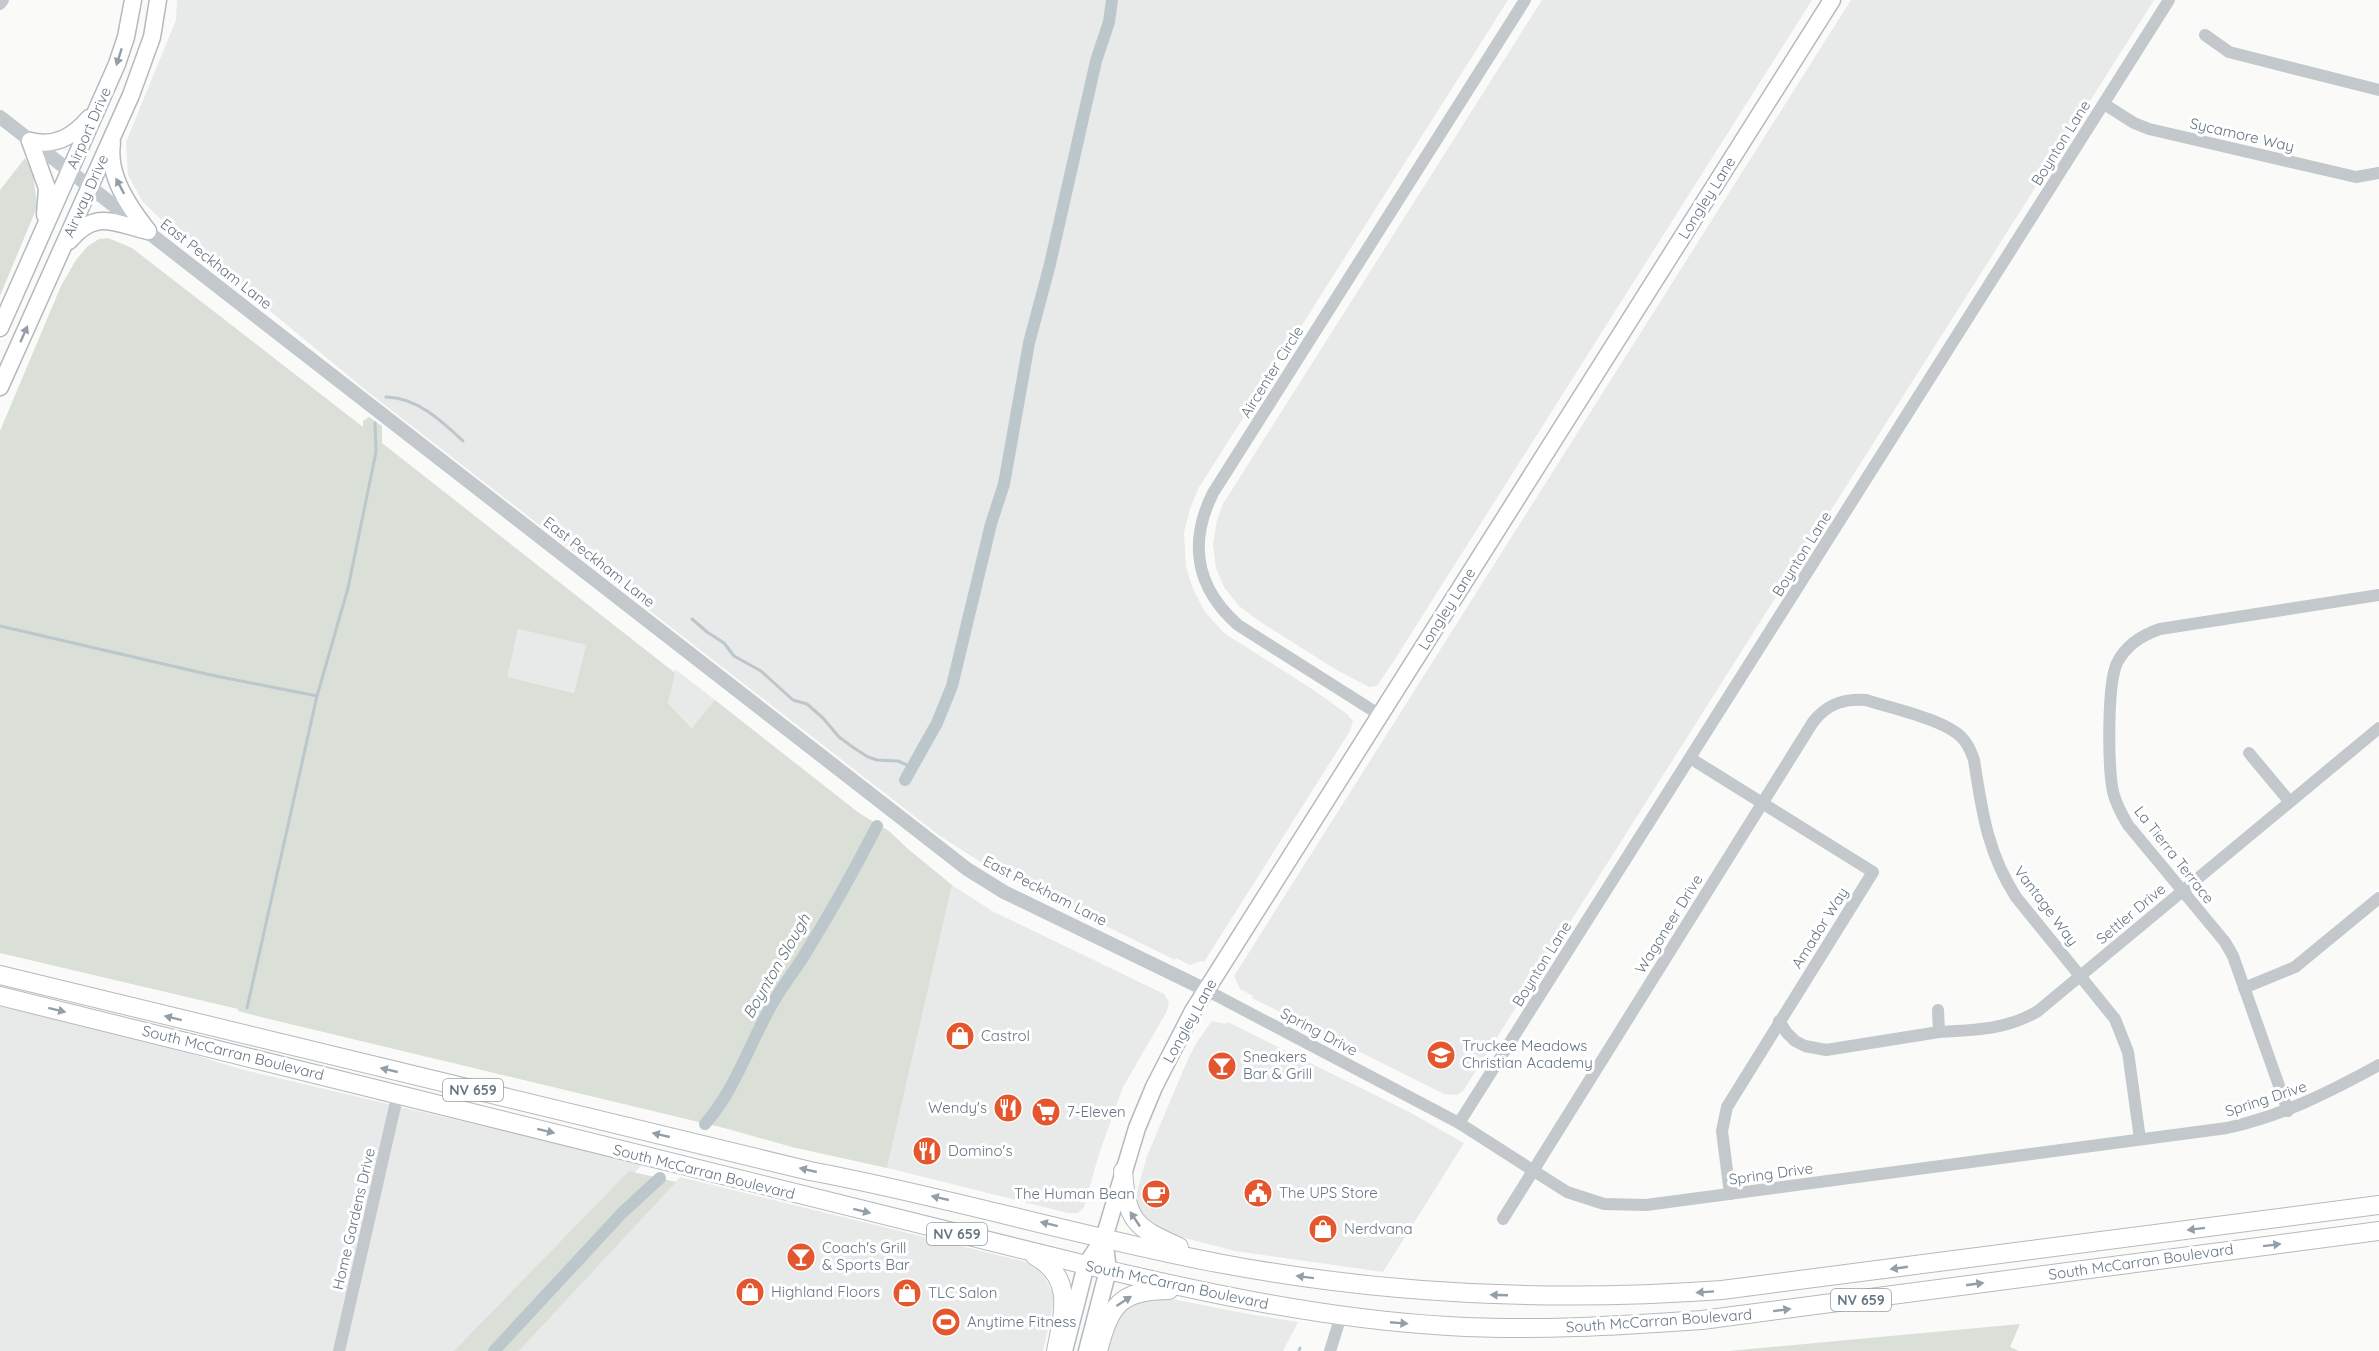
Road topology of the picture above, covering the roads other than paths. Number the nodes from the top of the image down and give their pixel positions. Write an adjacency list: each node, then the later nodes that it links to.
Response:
1 (3, 0): 7 (street)
2 (133, 0): 11 (main road, Airport Drive, one-way to 11)
3 (158, 0): 13 (main road, Airway Drive)
4 (1525, 0): 25 (street, Aircenter Circle)
5 (1832, 0): 25 (main road, Longley Lane)
6 (2169, 0): 10 (street, Boynton Lane)
7 (0, 4)
8 (2205, 35): 9 (street)
9 (2379, 90)
10 (2104, 104): 16 (street, Sycamore Way); 28 (street, Boynton Lane)
11 (99, 106): 14 (main road); 15 (main road, Airport Drive)
12 (0, 117): 14 (street, East Peckham Lane)
13 (114, 134): 17 (main road, Airway Drive); 18 (main road, one-way to 13)
14 (30, 141): 15 (street, East Peckham Lane); 19 (main road)
15 (70, 171): 17 (street, East Peckham Lane); 19 (main road, Airport Drive)
16 (2379, 173)
17 (90, 187): 18 (street, East Peckham Lane); 20 (main road, Airway Drive)
18 (148, 231): 20 (main road); 36 (street, East Peckham Lane)
19 (38, 245): 21 (main road)
20 (61, 251): 22 (main road, Airway Drive, one-way to 20)
21 (0, 328)
22 (0, 387)
23 (2379, 596): 31 (street, La Tierra Terrace)
24 (1839, 702): 30 (street, Wagoneer Drive); 34 (street, Vantage Way)
25 (1380, 715): 36 (main road, Longley Lane)
26 (2379, 728): 29 (street, Settler Drive)
27 (2249, 753): 29 (street)
28 (1690, 758): 30 (street, Amador Way); 45 (street, Boynton Lane)
29 (2289, 801): 31 (street, Settler Drive)
30 (1762, 803): 39 (street, Amador Way); 47 (street, Wagoneer Drive)
31 (2182, 890): 34 (street, Settler Drive); 35 (street, La Tierra Terrace)
32 (2379, 898): 35 (street)
33 (0, 975): 44 (main road, South McCarran Boulevard / NV 659, one-way to 33)
34 (2081, 976): 40 (street, Settler Drive); 46 (street, Vantage Way)
35 (2244, 988): 43 (street, La Tierra Terrace)
36 (1206, 990): 45 (street, Spring Drive); 48 (main road, Longley Lane)
37 (0, 996): 42 (main road, South McCarran Boulevard / NV 659, one-way to 42)
38 (1938, 1010): 40 (street)
39 (1779, 1021): 40 (street, Settler Drive); 49 (street, Amador Way)
40 (1939, 1032)
41 (2379, 1065): 43 (street, Spring Drive)
42 (398, 1093): 44 (main road); 54 (main road, South McCarran Boulevard / NV 659, one-way to 54); 60 (street, Home Gardens Drive)
43 (2288, 1111): 46 (street, Spring Drive)
44 (598, 1120): 53 (main road, South McCarran Boulevard / NV 659, one-way to 44)
45 (1459, 1123): 47 (street, Spring Drive)
46 (2140, 1140): 49 (street, Spring Drive)
47 (1533, 1170): 49 (street, Spring Drive); 51 (street, Wagoneer Drive)
48 (1123, 1171): 53 (main road, Longley Lane); 55 (main road, one-way to 48)
49 (1730, 1194)
50 (2379, 1205): 55 (main road, South McCarran Boulevard / NV 659, one-way to 55)
51 (1503, 1219)
52 (2379, 1231): 59 (main road, South McCarran Boulevard / NV 659, one-way to 52)
53 (1104, 1238): 55 (main road, South McCarran Boulevard / NV 659); 56 (main road, Longley Lane); 57 (main road, Longley Lane)
54 (1023, 1250): 56 (main road, South McCarran Boulevard / NV 659); 61 (main road)
55 (1223, 1264)
56 (1086, 1265): 57 (main road, South McCarran Boulevard / NV 659); 62 (main road, Longley Lane)
57 (1107, 1270): 58 (main road, South McCarran Boulevard / NV 659); 63 (main road, Longley Lane)
58 (1204, 1292): 59 (main road, South McCarran Boulevard / NV 659); 64 (main road, one-way to 58)
59 (1341, 1316): 65 (street)
60 (339, 1351)
61 (1056, 1351)
62 (1064, 1351)
63 (1087, 1351)
64 (1098, 1351)
65 (1330, 1351)

